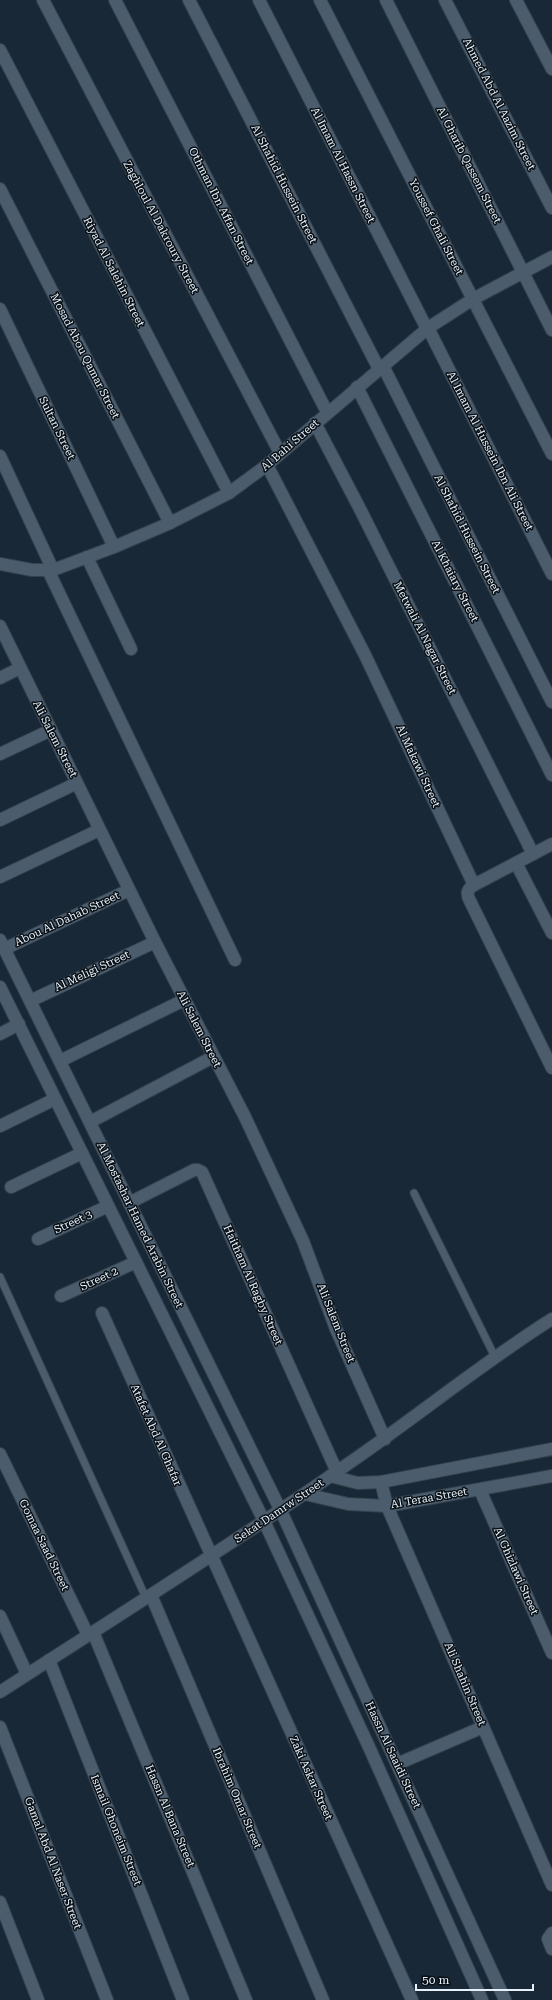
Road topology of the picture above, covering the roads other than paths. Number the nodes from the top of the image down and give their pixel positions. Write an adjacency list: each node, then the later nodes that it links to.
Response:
1 (43, 0): 23 (street, Zaghloul Al Dakroury Street)
2 (115, 0): 21 (street, Othman Ibn Affan Street)
3 (189, 0): 19 (street, Al Shahid Hussein Street)
4 (259, 0): 17 (street, Al Imam Al Hassn Street)
5 (320, 0): 15 (street, Youssef Ghali Street)
6 (386, 0): 14 (street, Al Gharib Qassem Street)
7 (445, 0): 12 (street, Ahmed Abd Al Aazim Street)
8 (516, 0): 10 (street)
9 (0, 50): 27 (street, Riyad Al Salehin Street)
10 (552, 69)
11 (0, 190): 28 (street, Mosad Abou Qamar Street)
12 (552, 208)
13 (552, 257): 14 (street, Al Bahi Street)
14 (523, 272): 15 (street, Al Bahi Street); 18 (street, Al Gharib Qassem Street)
15 (473, 299): 17 (street, Al Bahi Street); 24 (street, Youssef Ghali Street)
16 (0, 309): 29 (street, Sultan Street)
17 (427, 328): 19 (street, Al Bahi Street); 33 (street, Al Imam Al Hussein Ibn Ali Street)
18 (552, 330)
19 (381, 367): 20 (street, Al Bahi Street); 38 (street, Al Shahid Hussein Street)
20 (357, 387): 21 (street, Al Bahi Street); 41 (street, Al Khaiary Street)
21 (327, 412): 22 (street, Al Bahi Street)
22 (315, 423): 23 (street, Al Bahi Street); 46 (street, Metwali Al Nagar Street)
23 (280, 453): 26 (street, Al Bahi Street)
24 (552, 454)
25 (0, 456): 32 (street)
26 (267, 465): 27 (street, Al Bahi Street); 49 (street, Al Makawi Street)
27 (229, 493): 28 (street, Al Bahi Street)
28 (170, 522): 29 (street, Al Bahi Street)
29 (114, 547): 30 (street, Al Bahi Street)
30 (87, 557): 32 (street, Al Bahi Street); 35 (street)
31 (0, 564): 32 (street, Al Bahi Street)
32 (51, 570): 54 (street)
33 (552, 574)
34 (0, 626): 36 (street, Ali Salem Street)
35 (131, 649)
36 (20, 668): 37 (street); 39 (street, Ali Salem Street)
37 (0, 678)
38 (552, 702)
39 (51, 730): 40 (street); 42 (street, Ali Salem Street)
40 (0, 754)
41 (552, 775)
42 (77, 783): 43 (street); 44 (street, Ali Salem Street)
43 (0, 820)
44 (99, 830): 48 (street); 50 (street, Ali Salem Street)
45 (552, 844): 46 (street)
46 (533, 854): 47 (street)
47 (516, 863): 49 (street); 51 (street)
48 (0, 877)
49 (474, 885): 62 (street)
50 (129, 890): 52 (street, Ali Salem Street); 53 (street, Abou Al Dahab Street)
51 (552, 933)
52 (154, 942): 56 (street, Ali Salem Street); 57 (street, Al Meligi Street)
53 (2, 944): 57 (street, Al Mostashar Hamed Arabin Street)
54 (235, 960)
55 (0, 987): 58 (street, Al Mostashar Hamed Arabin Street)
56 (184, 1000): 60 (street, Ali Salem Street); 61 (street)
57 (30, 1001): 61 (street, Al Mostashar Hamed Arabin Street)
58 (19, 1024): 59 (street); 63 (street, Al Mostashar Hamed Arabin Street)
59 (0, 1034)
60 (213, 1057): 64 (street); 78 (street, Ali Salem Street)
61 (60, 1061): 64 (street, Al Mostashar Hamed Arabin Street)
62 (552, 1068)
63 (55, 1099): 65 (street); 66 (street, Al Mostashar Hamed Arabin Street)
64 (90, 1122): 69 (street, Al Mostashar Hamed Arabin Street)
65 (0, 1126)
66 (82, 1153): 67 (street); 70 (street, Al Mostashar Hamed Arabin Street)
67 (11, 1187)
68 (414, 1193): 77 (lane)
69 (129, 1203): 81 (street, Haitham Al Ragby Street); 87 (street, Al Mostashar Hamed Arabin Street)
70 (108, 1206): 71 (street, Street 3); 72 (street, Al Mostashar Hamed Arabin Street)
71 (38, 1239)
72 (136, 1262): 74 (street, Street 2); 88 (street, Al Mostashar Hamed Arabin Street)
73 (0, 1277): 90 (lane)
74 (62, 1296)
75 (102, 1313): 89 (street, Atafet Abd Al Ghafar)
76 (552, 1319): 77 (street, Sekat Damrw Street)
77 (495, 1357): 78 (street, Sekat Damrw Street)
78 (385, 1439): 81 (street, Sekat Damrw Street)
79 (552, 1449): 83 (street)
80 (0, 1454): 92 (street, Gomaa Saad Street)
81 (334, 1474): 83 (street); 85 (street, Sekat Damrw Street)
82 (552, 1477): 84 (street, Al Teraa Street)
83 (381, 1482): 86 (street, Ali Shahin Street)
84 (480, 1490): 86 (street, Al Teraa Street); 93 (street, Al Ghizlawi Street)
85 (305, 1494): 86 (street, Al Teraa Street); 87 (street, Sekat Damrw Street)
86 (387, 1506): 98 (street, Ali Shahin Street)
87 (280, 1511): 88 (street, Sekat Damrw Street); 99 (street, Hassn Al Saaidi Street)
88 (264, 1521): 89 (street, Sekat Damrw Street); 100 (street, Hassn Al Saaidi Street)
89 (211, 1557): 90 (street, Sekat Damrw Street); 111 (street, Zaki Askar Street)
90 (149, 1596): 92 (street, Sekat Damrw Street); 110 (street, Ibrahim Omar Street)
91 (0, 1616): 95 (street)
92 (90, 1634): 94 (street, Sekat Damrw Street); 109 (street, Hassn Al Bana Street)
93 (552, 1653)
94 (49, 1660): 95 (street, Sekat Damrw Street); 108 (street, Ismail Ghoneim Street)
95 (27, 1674): 96 (street, Sekat Damrw Street)
96 (0, 1692)
97 (0, 1727): 107 (street, Gamal Abd Al Naser Street)
98 (484, 1727): 101 (street); 102 (street, Ali Shahin Street)
99 (387, 1739): 100 (street); 101 (street, Hassn Al Saaidi Street)
100 (369, 1747): 112 (street, Hassn Al Saaidi Street)
101 (397, 1764): 113 (street, Hassn Al Saaidi Street)
102 (552, 1885)
103 (0, 1902): 106 (street)
104 (552, 1933): 105 (street)
105 (552, 1949)
106 (38, 2000)
107 (107, 2000)
108 (183, 2000)
109 (246, 2000)
110 (323, 2000)
111 (412, 2000)
112 (482, 2000)
113 (505, 2000)

